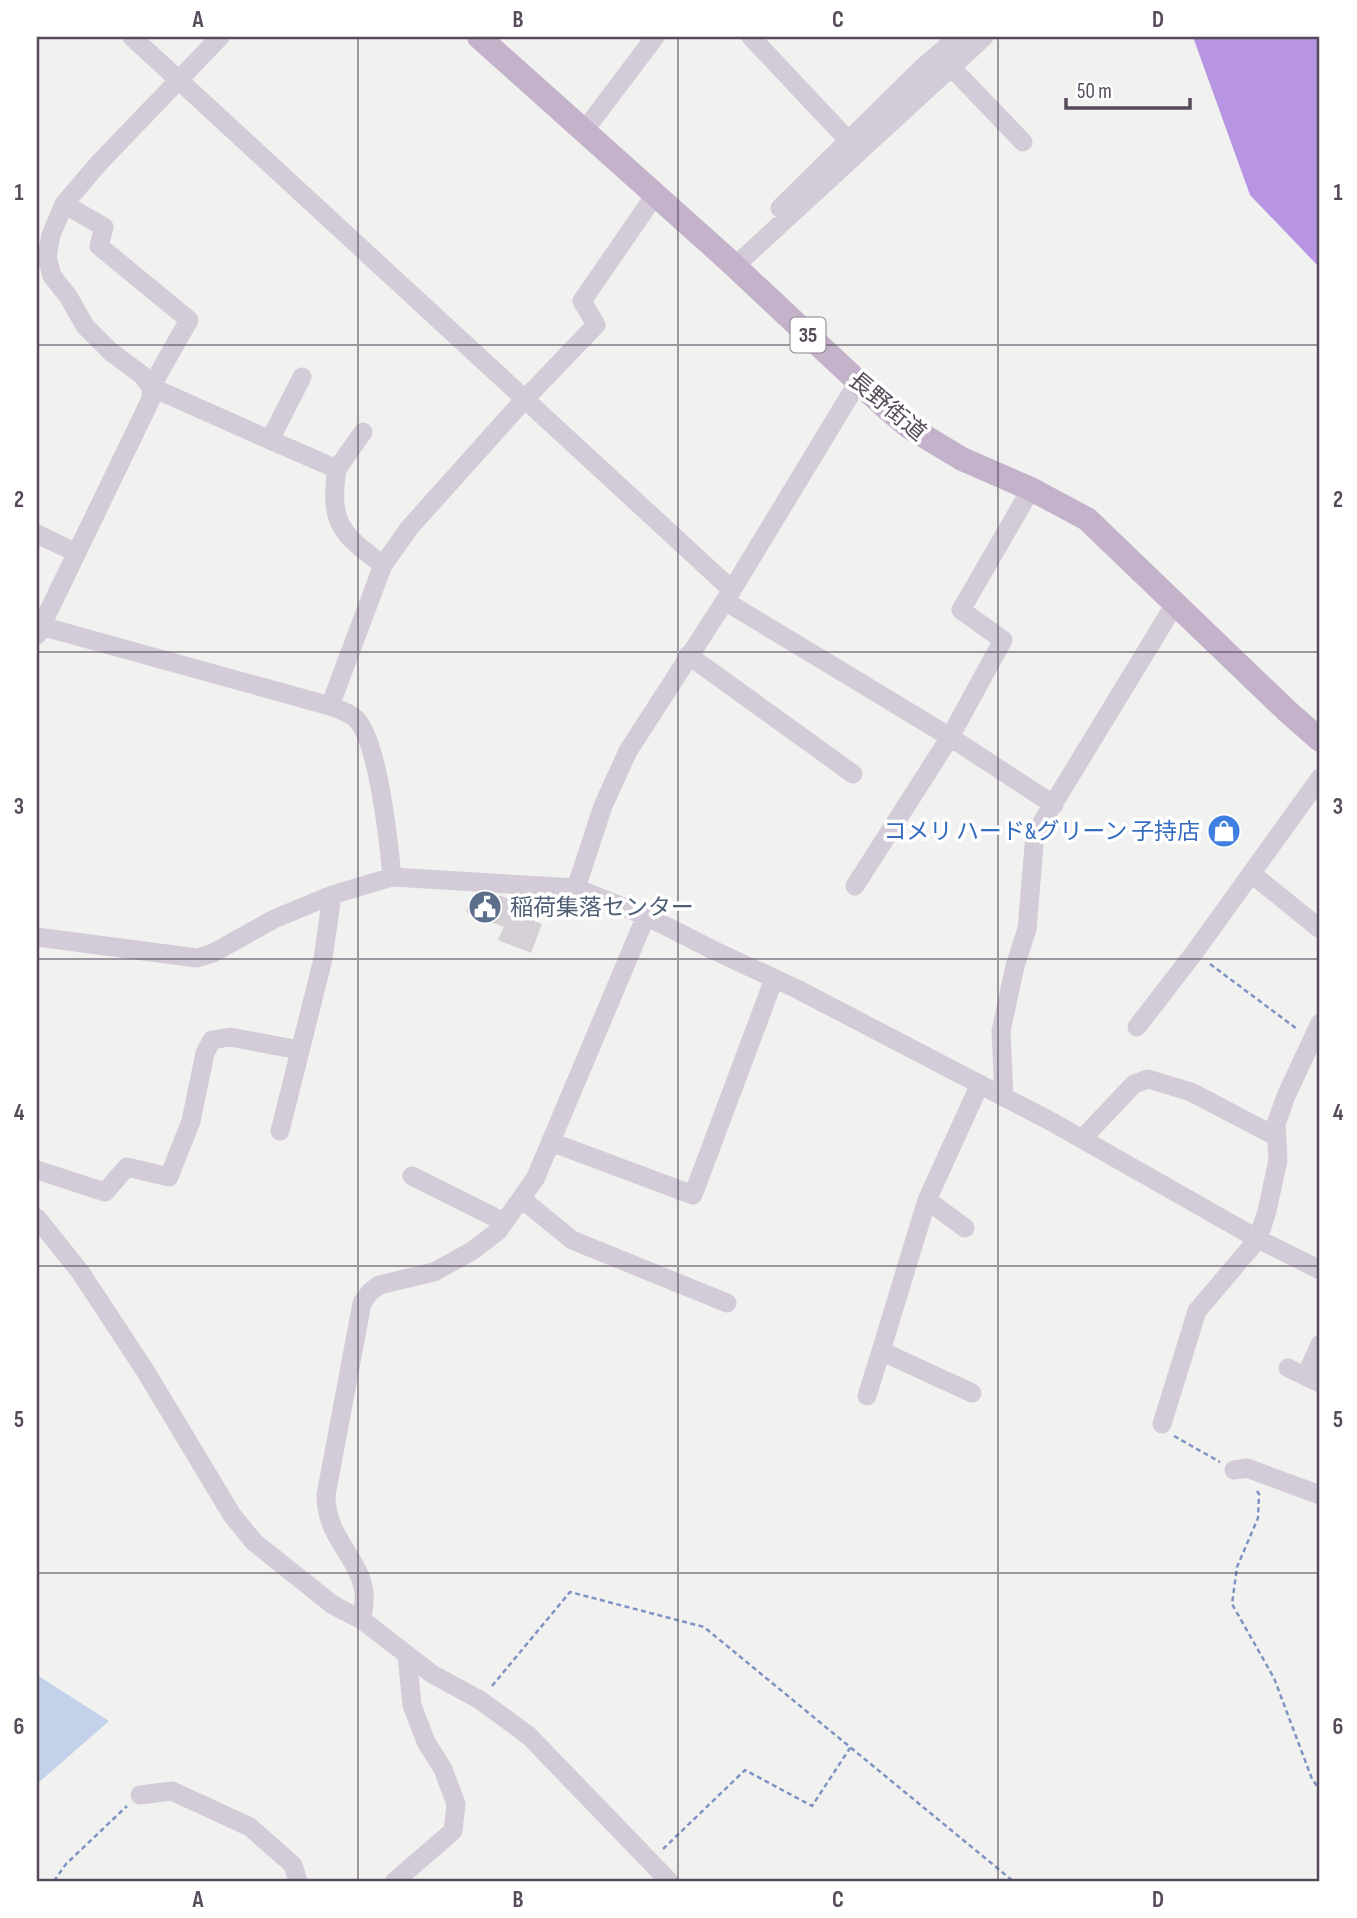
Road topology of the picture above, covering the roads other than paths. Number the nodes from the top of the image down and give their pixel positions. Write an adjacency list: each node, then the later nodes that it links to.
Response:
1 (132, 37): 9 (street)
2 (220, 37): 9 (street)
3 (479, 37): 11 (main road, 長野街道 / 35)
4 (655, 37): 11 (street)
5 (751, 37): 12 (street)
6 (958, 37): 10 (street)
7 (979, 38): 8 (street)
8 (951, 67): 10 (street); 13 (street)
9 (180, 81): 16 (street); 22 (street)
10 (889, 113): 12 (street); 14 (street)
11 (583, 131): 15 (main road, 長野街道 / 35)
12 (848, 140): 14 (street)
13 (1023, 142)
14 (825, 173): 17 (street)
15 (655, 195): 17 (main road, 長野街道 / 35); 22 (street)
16 (64, 204): 18 (street); 21 (street)
17 (731, 262): 20 (main road, 長野街道 / 35)
18 (44, 281): 21 (street)
19 (302, 377): 24 (street)
20 (858, 382): 26 (main road, 長野街道 / 35); 30 (street)
21 (151, 387): 24 (street); 28 (street)
22 (524, 400): 29 (street); 30 (street)
23 (363, 432): 25 (street)
24 (270, 440): 25 (street)
25 (337, 469): 29 (street)
26 (1031, 489): 31 (main road, 長野街道 / 35); 35 (street)
27 (37, 534): 28 (street)
28 (77, 553): 32 (street)
29 (383, 565): 34 (street)
30 (728, 596): 33 (street); 35 (street)
31 (1175, 604): 36 (main road, 長野街道 / 35); 39 (street)
32 (39, 631): 34 (street)
33 (688, 656): 37 (street); 43 (street)
34 (330, 706): 41 (street)
35 (950, 737): 39 (street); 42 (street)
36 (1320, 740)
37 (853, 774)
38 (1320, 778): 40 (street)
39 (1054, 805): 53 (street)
40 (1252, 874): 46 (street); 49 (street)
41 (392, 877): 43 (street); 44 (street)
42 (855, 886)
43 (576, 888): 45 (street)
44 (332, 895): 47 (street); 51 (street)
45 (646, 916): 48 (street); 57 (street)
46 (1320, 929)
47 (37, 937)
48 (775, 979): 52 (street); 57 (street)
49 (1138, 1027)
50 (1317, 1031): 55 (street)
51 (299, 1050): 54 (street); 58 (street)
52 (980, 1084): 53 (street); 61 (street)
53 (1004, 1097): 56 (street)
54 (280, 1131)
55 (1277, 1137): 56 (street); 65 (street)
56 (1082, 1139): 65 (street)
57 (551, 1142): 60 (street)
58 (37, 1170)
59 (412, 1176): 63 (street)
60 (522, 1199): 63 (street); 67 (street)
61 (927, 1200): 64 (street); 69 (street)
62 (37, 1218): 76 (street)
63 (504, 1223): 76 (street)
64 (965, 1228)
65 (1258, 1239): 66 (street); 73 (street)
66 (1320, 1270)
67 (727, 1304)
68 (1320, 1344): 70 (street)
69 (881, 1351): 71 (street); 72 (street)
70 (1305, 1376)
71 (972, 1393)
72 (867, 1396)
73 (1162, 1424)
74 (1234, 1470): 75 (street)
75 (1320, 1495)
76 (362, 1620): 77 (street)
77 (407, 1655): 79 (street); 81 (street)
78 (141, 1795): 80 (street)
79 (656, 1873)
80 (298, 1881)
81 (395, 1881)

